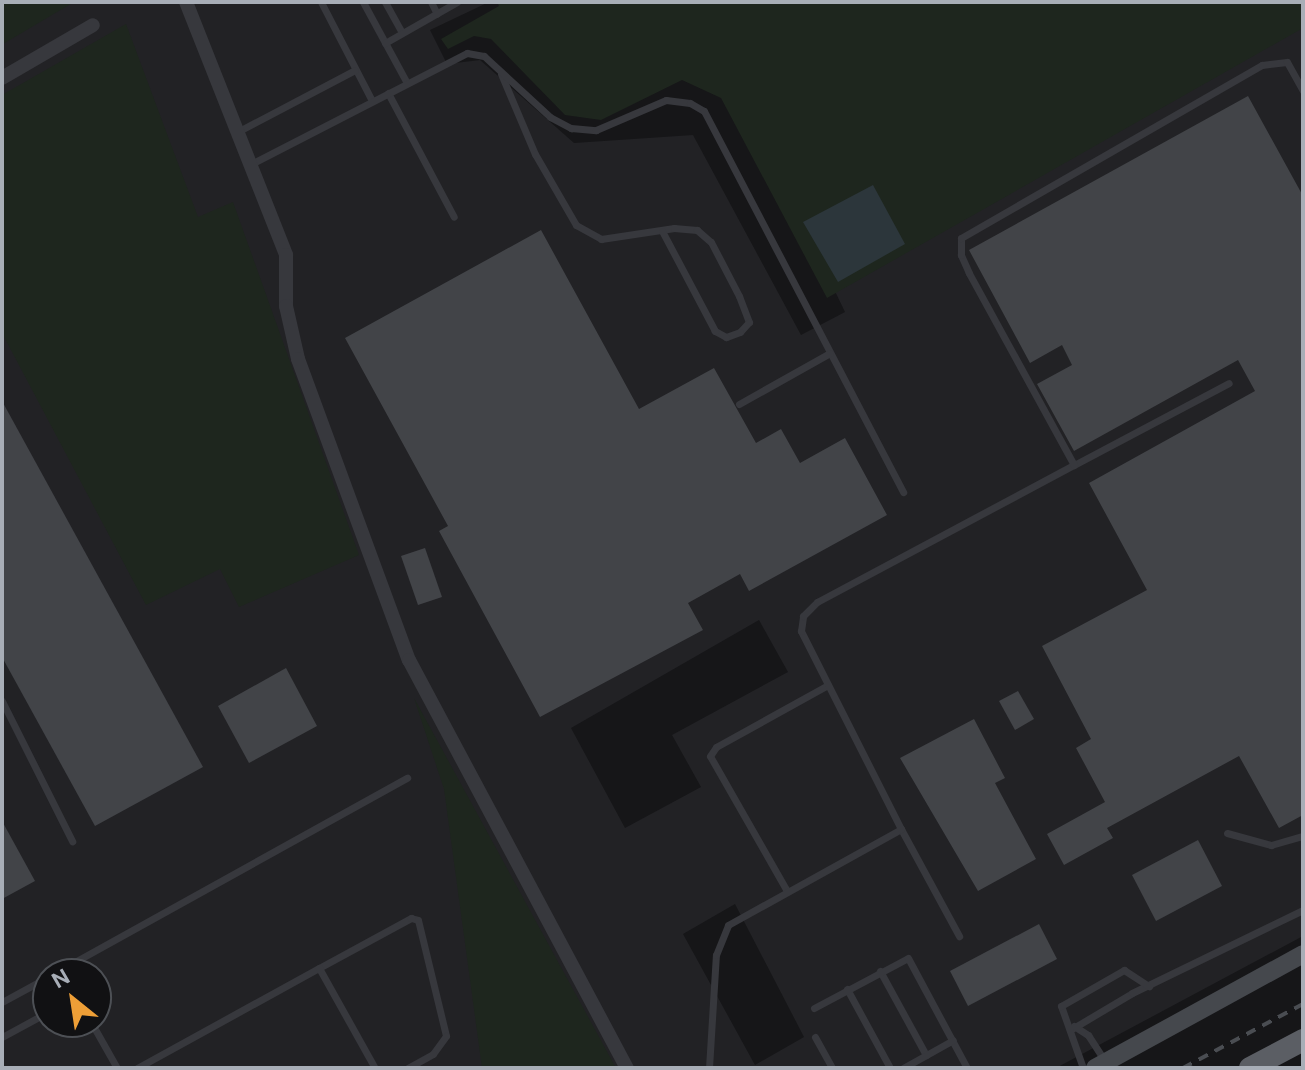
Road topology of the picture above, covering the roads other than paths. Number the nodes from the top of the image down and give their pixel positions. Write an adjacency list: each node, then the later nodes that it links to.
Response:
1 (186, 2): 18 (street)
2 (321, 2): 12 (lane)
3 (363, 2): 10 (lane)
4 (385, 2): 9 (lane)
5 (431, 2): 7 (lane)
6 (457, 2): 7 (lane)
7 (437, 14): 9 (lane)
8 (93, 25): 13 (street)
9 (402, 33): 10 (lane)
10 (385, 43): 14 (lane)
11 (498, 69): 14 (lane); 21 (lane); 22 (lane)
12 (355, 70): 17 (lane); 18 (lane)
13 (2, 78)
14 (407, 83): 16 (lane)
15 (1303, 91): 25 (lane)
16 (388, 93): 17 (lane); 20 (lane)
17 (372, 101): 19 (lane)
18 (235, 134): 19 (street)
19 (248, 166): 61 (street)
20 (454, 217)
21 (662, 231): 21 (lane)
22 (830, 353): 24 (lane); 26 (lane)
23 (1229, 383): 25 (lane)
24 (739, 404)
25 (1074, 465): 27 (lane)
26 (903, 492)
27 (828, 685): 30 (lane); 34 (lane)
28 (2, 701): 33 (lane)
29 (407, 778): 38 (lane)
30 (901, 829): 34 (lane); 36 (lane)
31 (1227, 833): 32 (lane)
32 (1303, 836)
33 (72, 841)
34 (787, 891): 62 (lane)
35 (1303, 910): 44 (lane)
36 (959, 936)
37 (1303, 954): 40 (main road)
38 (81, 958)
39 (1303, 962): 40 (main road)
40 (1283, 964): 56 (main road)
41 (319, 968): 58 (lane); 59 (lane); 60 (lane)
42 (880, 971): 45 (lane); 53 (lane); 55 (lane)
43 (32, 985): 46 (lane)
44 (1149, 986): 49 (lane); 49 (lane)
45 (847, 989): 47 (lane); 64 (lane)
46 (2, 1002)
47 (814, 1008)
48 (32, 1021): 50 (lane)
49 (1072, 1027): 56 (lane); 67 (lane)
50 (2, 1037)
51 (815, 1037): 63 (lane)
52 (100, 1038): 57 (lane)
53 (953, 1040): 55 (lane); 66 (lane)
54 (1303, 1040): 68 (highway)
55 (926, 1055): 65 (lane)
56 (1100, 1065)
57 (117, 1068)
58 (137, 1068)
59 (375, 1068)
60 (408, 1068)
61 (627, 1068)
62 (709, 1068)
63 (832, 1068)
64 (890, 1068)
65 (903, 1068)
66 (967, 1068)
67 (1083, 1068)
68 (1250, 1068)

